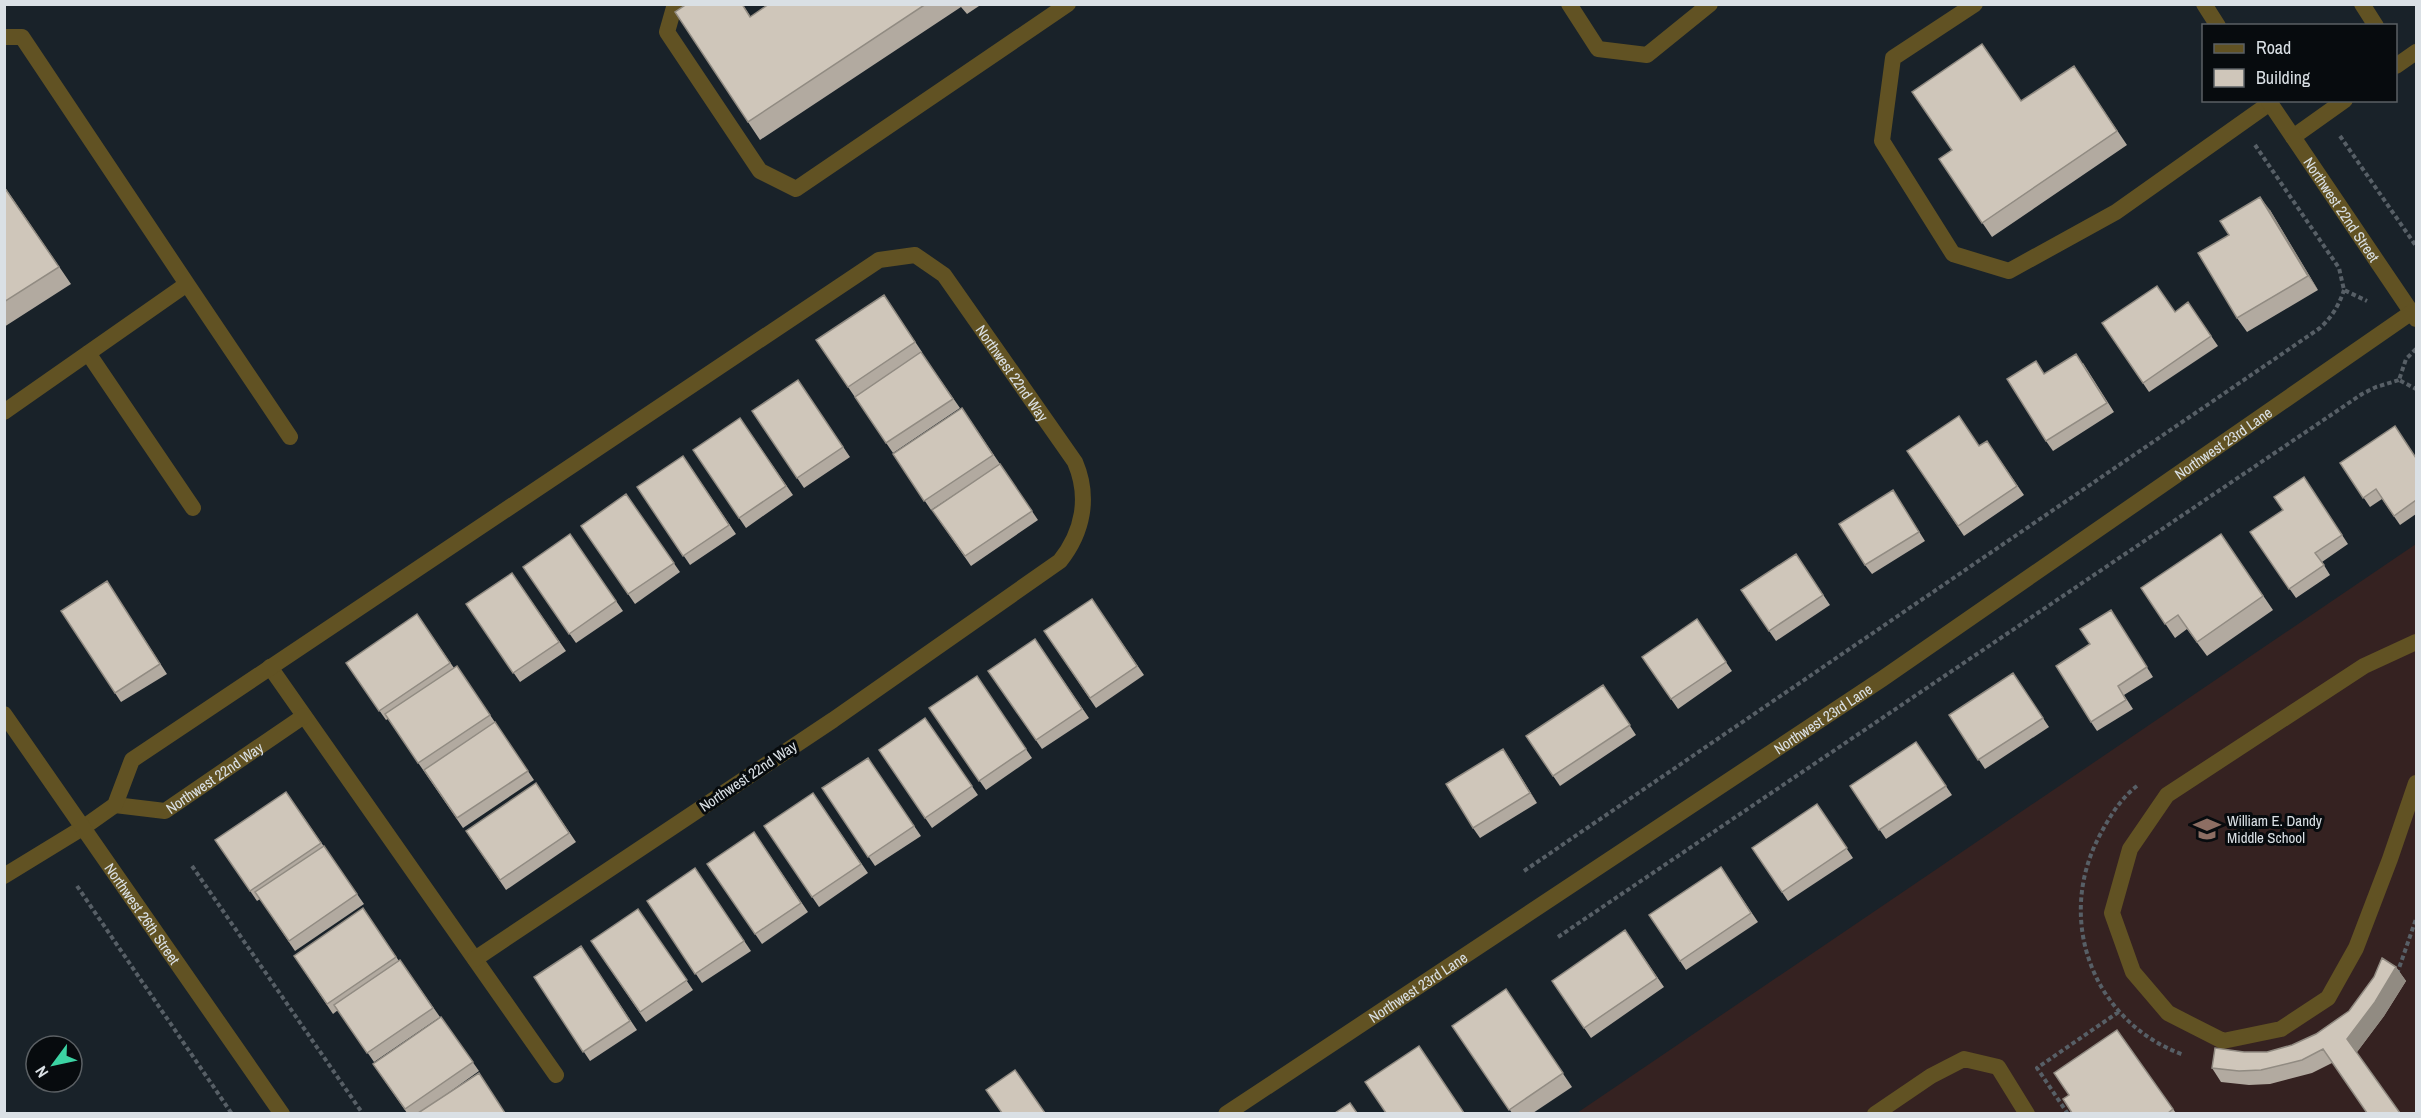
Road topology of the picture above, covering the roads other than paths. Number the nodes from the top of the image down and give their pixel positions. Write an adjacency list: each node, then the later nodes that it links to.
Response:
1 (675, 4): 2 (street)
2 (1068, 4)
3 (1569, 4): 7 (street)
4 (1975, 4): 13 (street)
5 (2204, 4): 8 (street)
6 (2362, 4): 9 (street)
7 (1710, 5)
8 (2217, 24)
9 (2375, 24)
10 (4, 37): 16 (street)
11 (2416, 52): 12 (street)
12 (2397, 61)
13 (2269, 102): 15 (street, Northwest 22nd Street)
14 (2342, 102): 15 (street)
15 (2293, 137): 17 (street, Northwest 22nd Street)
16 (188, 284): 18 (street); 20 (street)
17 (2414, 315): 33 (street, Northwest 23rd Lane)
18 (88, 353): 19 (street); 21 (street)
19 (4, 412)
20 (290, 437)
21 (193, 508)
22 (2416, 642): 26 (street)
23 (270, 667): 24 (street); 27 (street, Northwest 22nd Way); 30 (street, Northwest 22nd Way)
24 (304, 716): 27 (street, Northwest 22nd Way); 30 (street)
25 (8, 725): 28 (street, Northwest 26th Street)
26 (2416, 783)
27 (115, 806): 28 (street)
28 (84, 828): 29 (street); 32 (street, Northwest 26th Street)
29 (4, 876)
30 (475, 959): 31 (street)
31 (556, 1075)
32 (282, 1113)
33 (1226, 1113)
34 (1875, 1113): 35 (street)
35 (2027, 1113)

